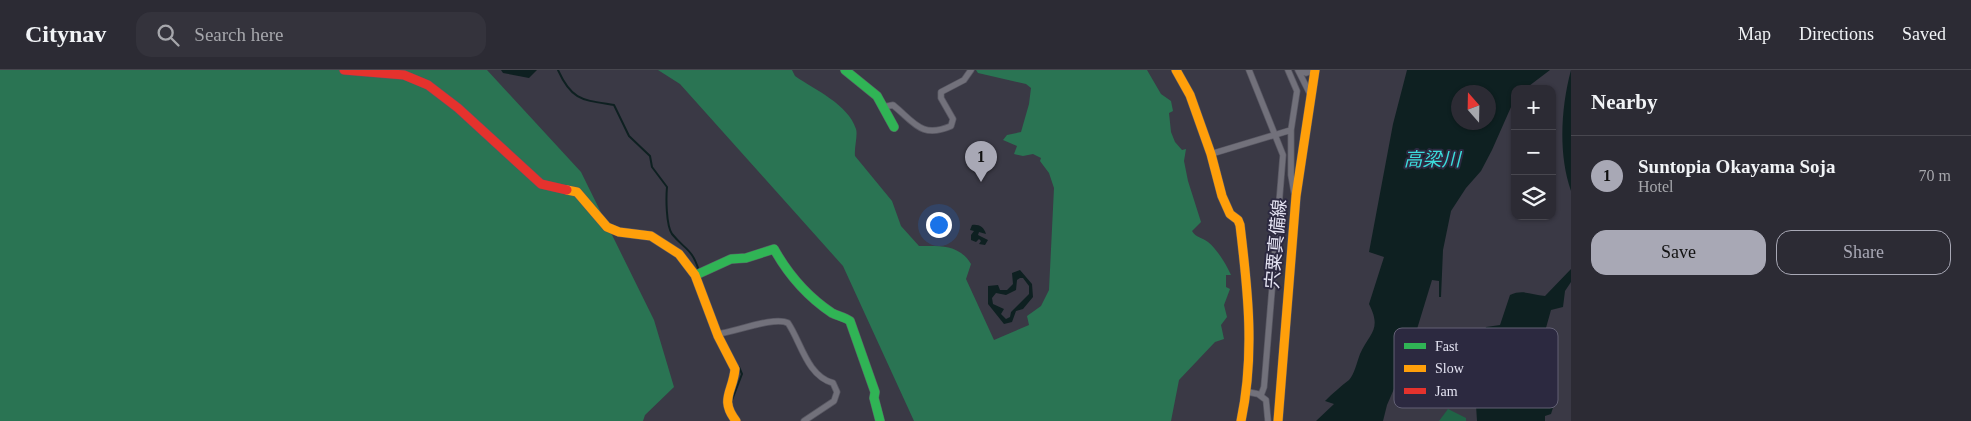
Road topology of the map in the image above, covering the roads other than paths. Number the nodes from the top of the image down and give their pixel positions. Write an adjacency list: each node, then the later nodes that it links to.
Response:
1 (344, 70): 16 (street)
2 (845, 70): 10 (street)
3 (971, 70): 10 (street)
4 (1176, 70): 14 (street)
5 (1248, 70): 13 (street)
6 (1288, 70): 12 (street)
7 (1298, 70): 8 (street); 9 (street)
8 (1313, 72): 9 (street, 宍粟真備線)
9 (1311, 96): 15 (street, 宍粟真備線)
10 (883, 107): 11 (street)
11 (894, 127)
12 (1291, 130): 13 (street); 15 (street)
13 (1275, 134): 14 (street); 19 (street)
14 (1211, 154): 18 (street)
15 (1296, 196): 25 (street, 宍粟真備線)
16 (696, 275): 17 (street); 22 (street)
17 (717, 334): 20 (street); 21 (street)
18 (1248, 392): 19 (street); 23 (street)
19 (1261, 395): 24 (street)
20 (736, 421)
21 (804, 421)
22 (880, 421)
23 (1241, 421)
24 (1268, 421)
25 (1278, 421)

